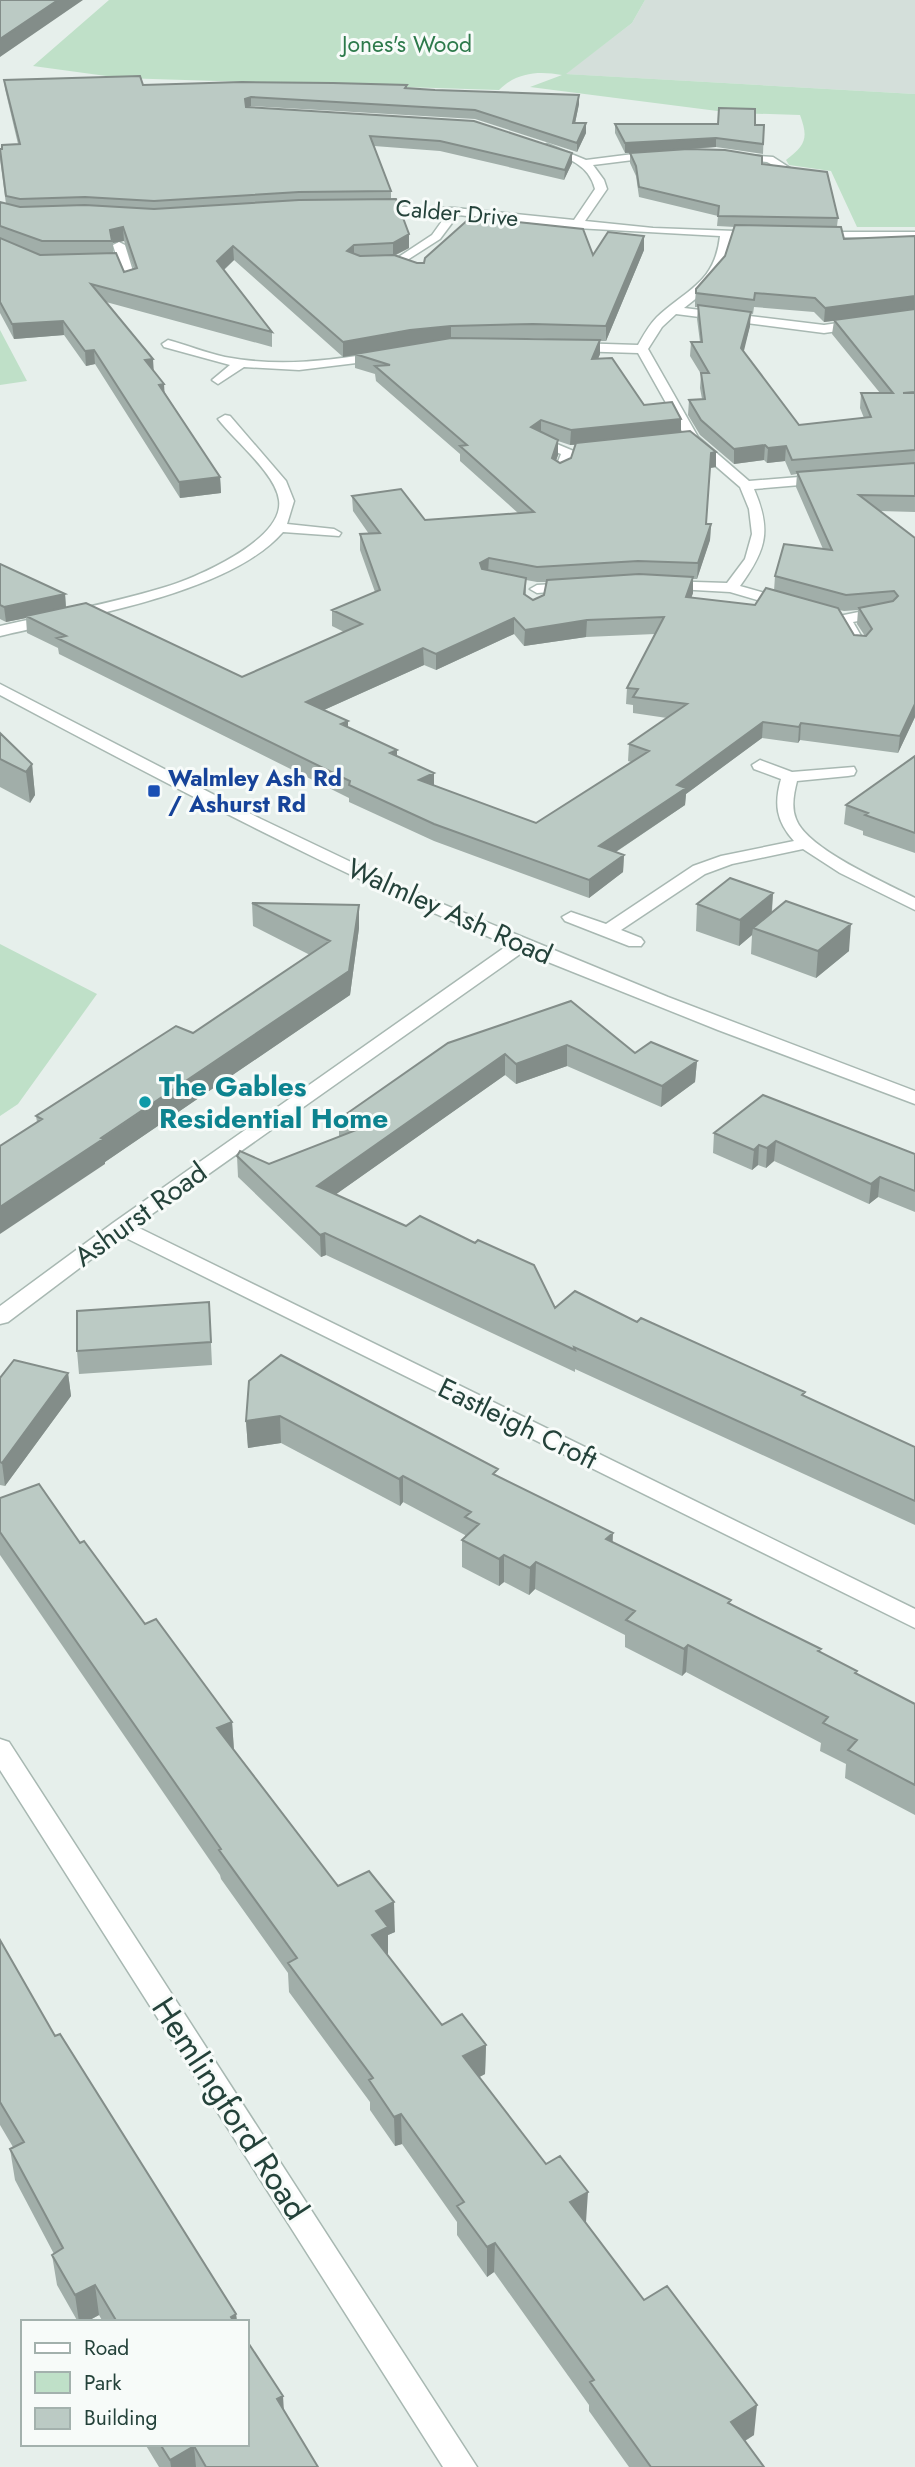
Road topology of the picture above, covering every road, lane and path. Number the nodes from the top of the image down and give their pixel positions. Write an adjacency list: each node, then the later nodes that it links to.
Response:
1 (534, 143): 4 (street)
2 (675, 154): 4 (street)
3 (722, 156): 5 (street)
4 (587, 163): 8 (street)
5 (785, 168)
6 (356, 208): 7 (street, Calder Drive)
7 (456, 211): 8 (street, Calder Drive); 14 (street)
8 (576, 225): 9 (street, Calder Drive)
9 (726, 234): 10 (street, Calder Drive); 16 (street)
10 (766, 234)
11 (915, 234): 12 (street)
12 (807, 235)
13 (119, 245): 15 (street)
14 (383, 262)
15 (130, 281)
16 (673, 310): 17 (street); 20 (street)
17 (915, 316)
18 (168, 344): 22 (street)
19 (558, 346): 20 (street)
20 (642, 349): 28 (street)
21 (398, 354): 22 (street)
22 (239, 365): 23 (street)
23 (218, 380)
24 (225, 419): 29 (street)
25 (540, 441): 26 (street)
26 (561, 472)
27 (837, 477): 28 (street)
28 (746, 485): 33 (street)
29 (279, 527): 30 (street); 37 (street)
30 (334, 533)
31 (652, 584): 33 (street)
32 (587, 586): 34 (street)
33 (731, 588): 35 (street)
34 (534, 609)
35 (806, 609)
36 (886, 612): 38 (street)
37 (0, 631)
38 (860, 648)
39 (0, 689): 48 (street, Walmley Ash Road)
40 (760, 765): 42 (street)
41 (848, 771): 42 (street)
42 (790, 777): 43 (street)
43 (803, 844): 44 (street); 46 (street)
44 (915, 905)
45 (571, 918): 46 (street)
46 (608, 931): 47 (street)
47 (635, 942)
48 (522, 944): 49 (street, Walmley Ash Road); 50 (street, Ashurst Road)
49 (915, 1098)
50 (120, 1227): 51 (street, Ashurst Road); 52 (street, Eastleigh Croft)
51 (0, 1317)
52 (915, 1619)
53 (0, 1749): 54 (street, Hemlingford Road)
54 (461, 2467)

